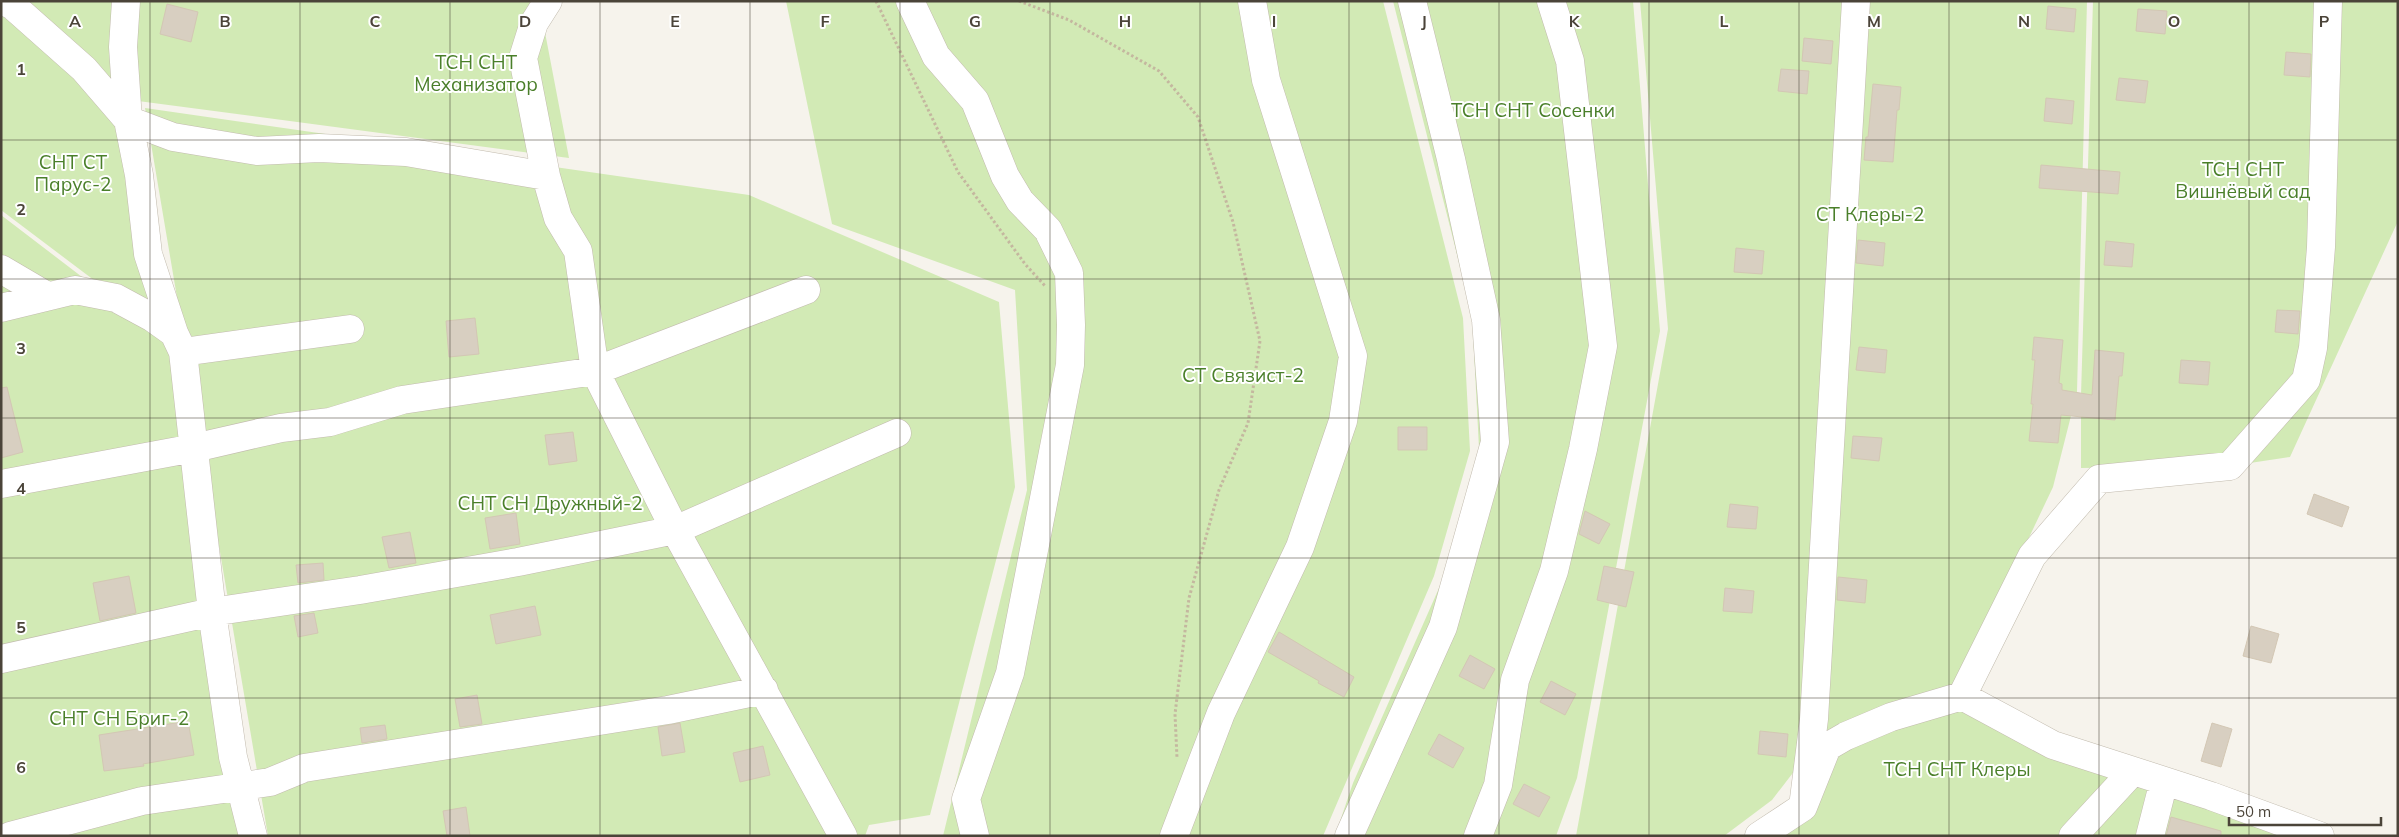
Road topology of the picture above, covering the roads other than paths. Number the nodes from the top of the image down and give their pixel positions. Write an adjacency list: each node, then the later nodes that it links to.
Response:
1 (4, 1): 10 (street)
2 (126, 1): 10 (street)
3 (548, 1): 13 (street)
4 (910, 1): 36 (street)
5 (1252, 1): 37 (street)
6 (1412, 1): 38 (street)
7 (1551, 1): 39 (street)
8 (1856, 1): 32 (street)
9 (2328, 1): 28 (street)
10 (128, 120): 11 (street); 12 (street)
11 (173, 137): 12 (street); 13 (street)
12 (139, 175): 19 (street)
13 (546, 176): 20 (street)
14 (1, 269): 16 (street)
15 (806, 290): 20 (street)
16 (47, 296): 17 (street); 19 (street)
17 (1, 308)
18 (350, 328): 19 (street)
19 (179, 343): 22 (street)
20 (595, 371): 22 (street); 24 (street)
21 (897, 433): 24 (street)
22 (194, 448): 23 (street); 25 (street)
23 (1, 484)
24 (675, 530): 25 (street); 27 (street)
25 (212, 612): 26 (street); 31 (street)
26 (1, 659)
27 (764, 690): 31 (street); 35 (street)
28 (1962, 696): 29 (street); 32 (street)
29 (2133, 771): 30 (street); 41 (street)
30 (2164, 781): 42 (street); 43 (street)
31 (242, 786): 33 (street); 34 (street)
32 (1803, 807): 40 (street)
33 (10, 836)
34 (252, 836)
35 (843, 836)
36 (976, 836)
37 (1174, 836)
38 (1350, 836)
39 (1478, 836)
40 (1759, 836)
41 (2073, 836)
42 (2150, 836)
43 (2320, 836)

